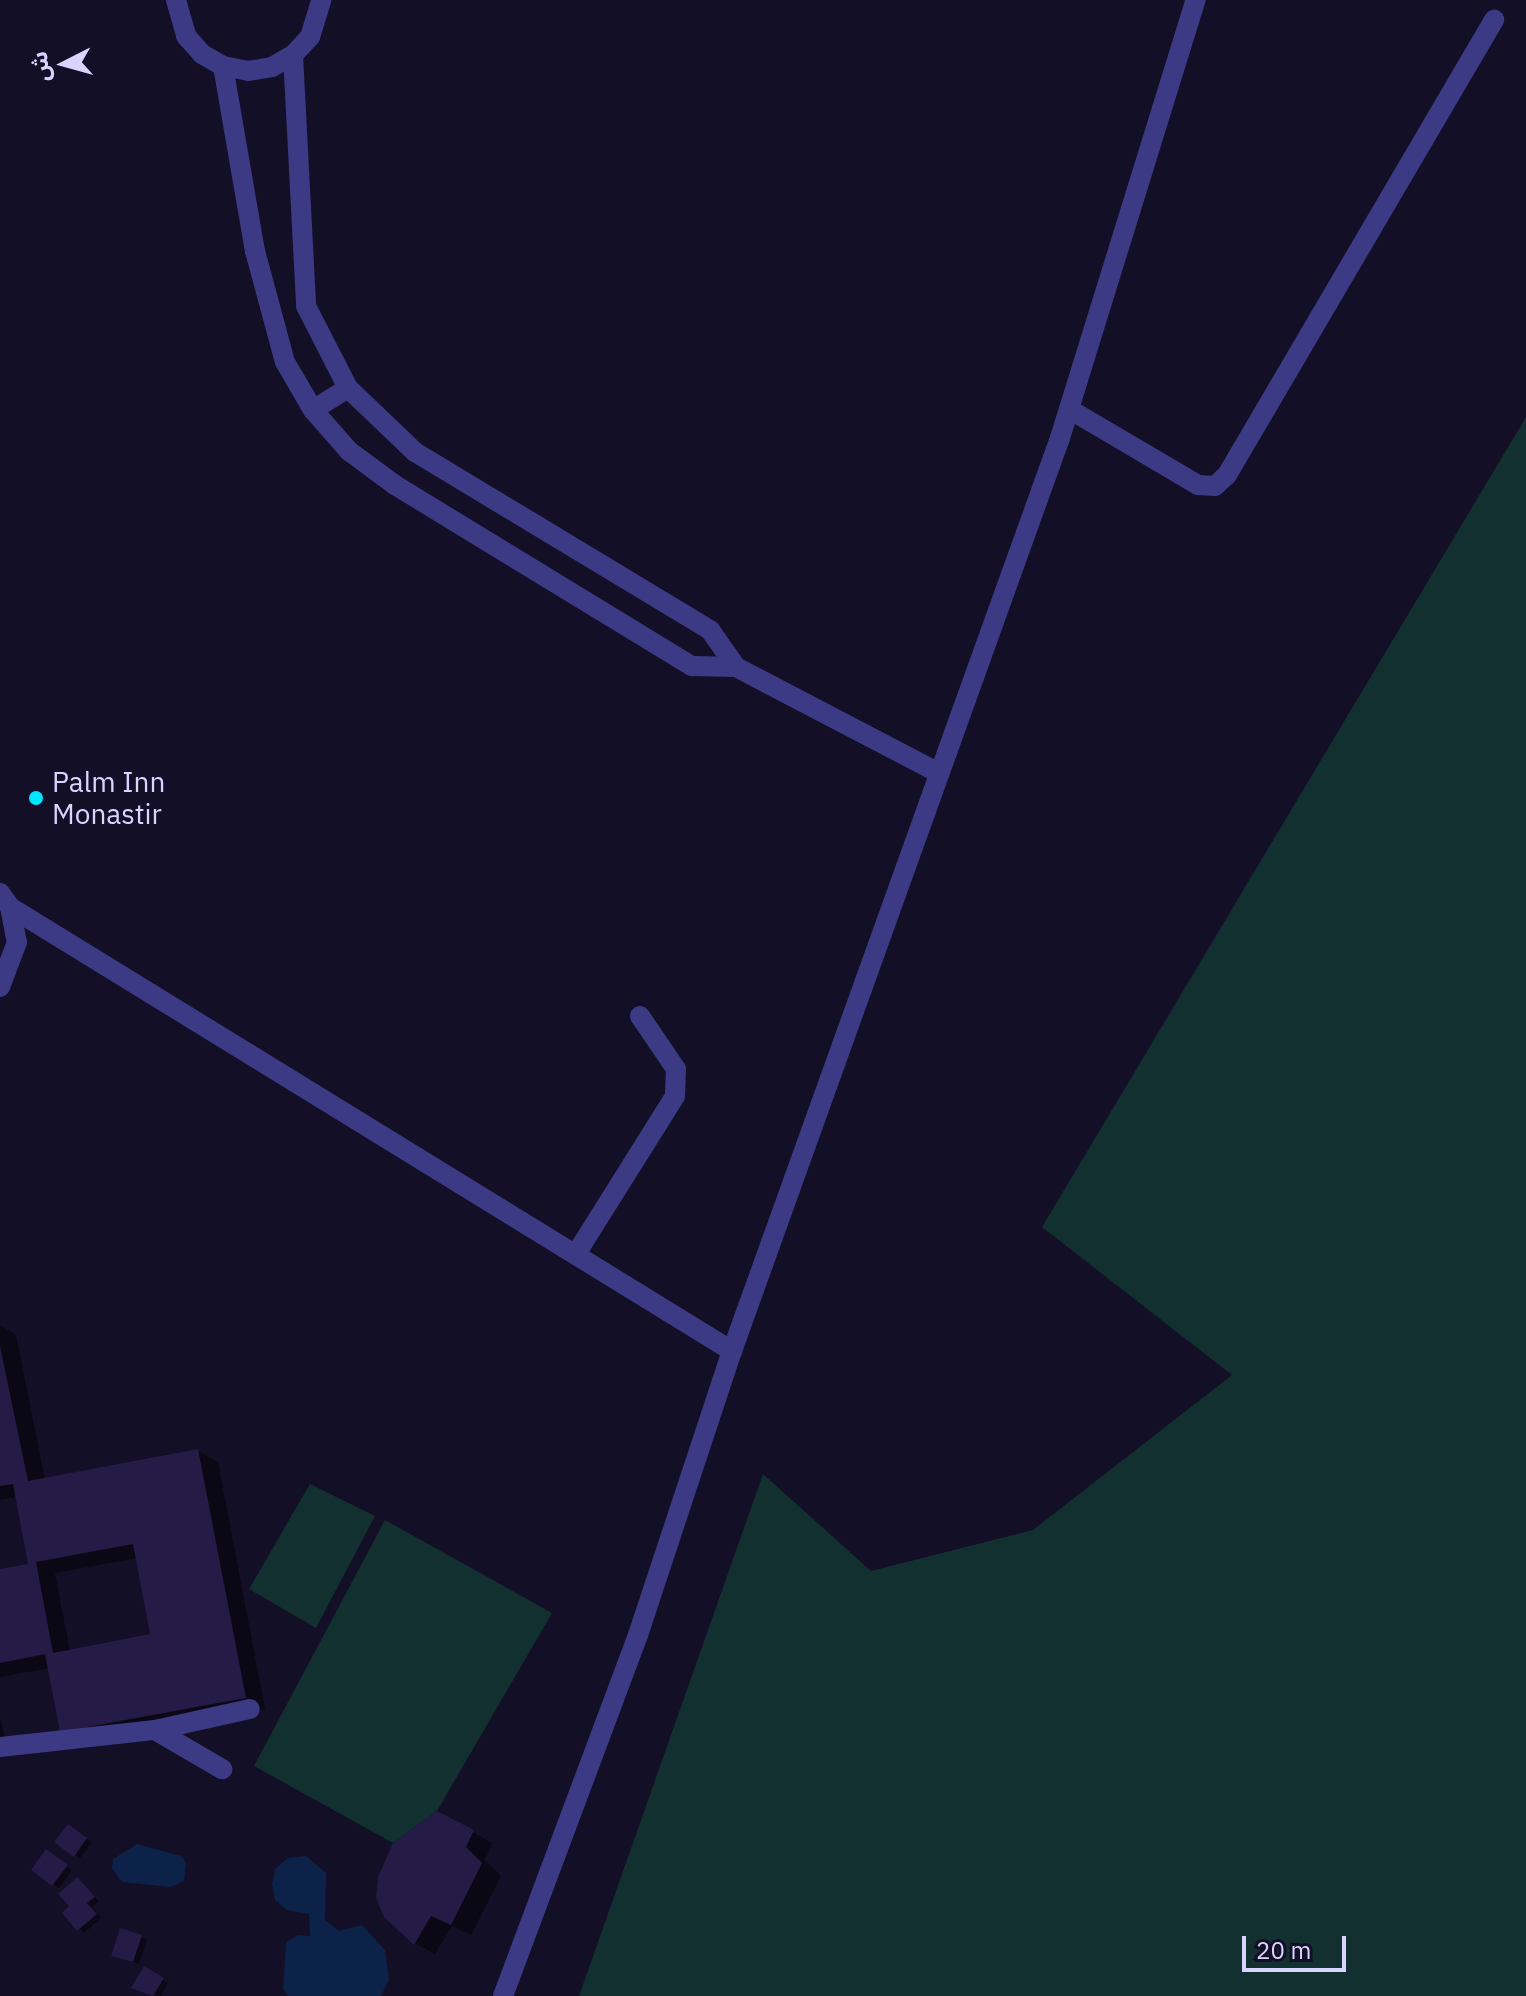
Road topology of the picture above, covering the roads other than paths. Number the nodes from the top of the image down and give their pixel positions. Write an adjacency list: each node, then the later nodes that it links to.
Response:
1 (176, 0): 6 (street)
2 (321, 0): 5 (street)
3 (1196, 0): 8 (street)
4 (1494, 20): 8 (street)
5 (293, 55): 6 (street); 7 (street)
6 (223, 66): 9 (street)
7 (348, 388): 9 (street); 10 (street)
8 (1069, 409): 11 (street)
9 (313, 410): 10 (street)
10 (736, 667): 11 (street)
11 (937, 772): 16 (street)
12 (5, 900): 13 (street); 15 (street)
13 (0, 987)
14 (640, 1016): 15 (street)
15 (576, 1254): 16 (street)
16 (732, 1351): 21 (street)
17 (250, 1709): 18 (street)
18 (155, 1730): 19 (street); 20 (street)
19 (0, 1747)
20 (222, 1769)
21 (503, 1996)

